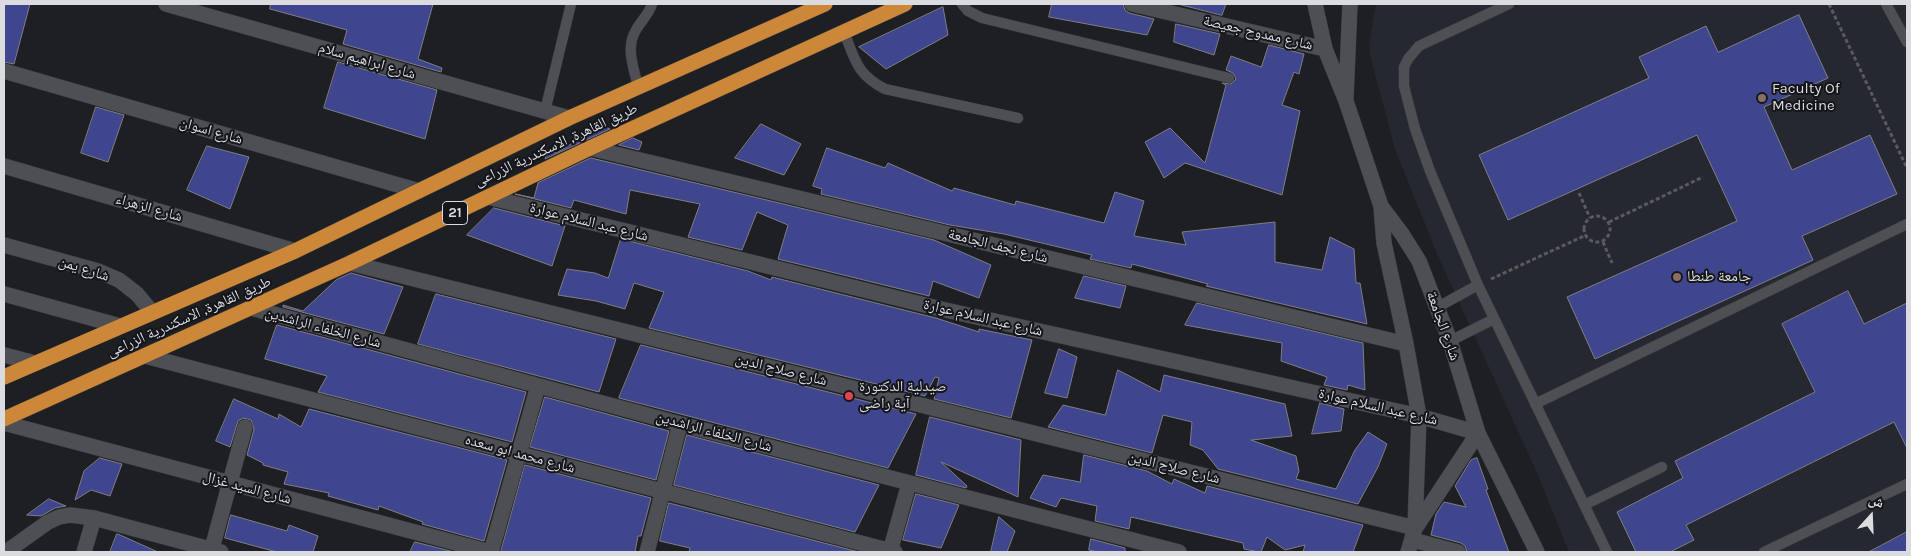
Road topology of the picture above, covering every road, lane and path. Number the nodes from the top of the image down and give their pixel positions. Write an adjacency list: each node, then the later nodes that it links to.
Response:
1 (166, 4): 21 (street, شارع ابراهيم سلام)
2 (571, 4): 21 (lane)
3 (652, 4): 19 (lane)
4 (824, 4): 19 (highway, طريق القاهرة, الاسكندرية الزراعى / 21)
5 (905, 4): 14 (highway, طريق القاهرة, الاسكندرية الزراعى / 21)
6 (962, 4): 18 (lane)
7 (1132, 4): 16 (street, شارع ممدوح جعيصة)
8 (1314, 4): 16 (street, شارع الجامعة)
9 (1350, 4): 20 (street, شارع الجامعة)
10 (1509, 4): 13 (lane)
11 (1829, 4): 26 (path)
12 (1886, 4): 15 (lane)
13 (1486, 9): 41 (lane)
14 (844, 32): 23 (lane); 24 (highway, طريق القاهرة, الاسكندرية الزراعى / 21)
15 (1907, 42)
16 (1325, 49): 20 (street, شارع الجامعة)
17 (4, 71): 28 (street, شارع اسوان)
18 (1229, 78)
19 (638, 87): 22 (highway, طريق القاهرة, الاسكندرية الزراعى / 21)
20 (1346, 102): 31 (street, شارع الجامعة)
21 (546, 111): 22 (street, شارع ابراهيم سلام)
22 (569, 118): 28 (highway, طريق القاهرة, الاسكندرية الزراعى / 21)
23 (1018, 118)
24 (590, 148): 30 (highway, طريق القاهرة, الاسكندرية الزراعى / 21); 49 (street, شارع نجف الجامعة)
25 (4, 166): 38 (street, شارع الزهراء)
26 (1907, 168)
27 (1703, 177): 33 (path)
28 (419, 191): 38 (highway, طريق القاهرة, الاسكندرية الزراعى / 21)
29 (1580, 193): 32 (path)
30 (488, 197): 39 (highway, طريق القاهرة, الاسكندرية الزراعى / 21); 56 (street, شارع عبد السلام عوارة)
31 (1381, 206): 44 (street, شارع الجامعة); 49 (street)
32 (1590, 218): 33 (path); 35 (path)
33 (1609, 222): 36 (path)
34 (1907, 224): 55 (lane)
35 (1586, 235): 36 (path); 41 (path)
36 (1603, 242): 40 (path)
37 (4, 245): 45 (street, شارع يمن)
38 (295, 251): 45 (highway, طريق القاهرة, الاسكندرية الزراعى / 21)
39 (350, 263): 43 (highway, طريق القاهرة, الاسكندرية الزراعى / 21); 69 (street, شارع صلاح الدين)
40 (1612, 263)
41 (1478, 285): 44 (lane); 46 (lane)
42 (4, 294): 47 (street)
43 (251, 308): 51 (highway, طريق القاهرة, الاسكندرية الزراعى / 21); 54 (street, شارع الخلفاء الراشدين)
44 (1436, 308): 48 (street, شارع الجامعة)
45 (152, 312): 47 (highway, طريق القاهرة, الاسكندرية الزراعى / 21)
46 (1494, 319): 48 (lane); 55 (lane)
47 (120, 326): 52 (highway, طريق القاهرة, الاسكندرية الزراعى / 21)
48 (1450, 341): 60 (street, شارع الجامعة)
49 (1406, 344): 56 (street)
50 (4, 355): 52 (street)
51 (145, 356): 57 (highway, طريق القاهرة, الاسكندرية الزراعى / 21); 61 (street, شارع محمد ابو سعده)
52 (36, 363): 53 (highway, طريق القاهرة, الاسكندرية الزراعى / 21)
53 (4, 377)
54 (538, 386): 58 (street, شارع الخلفاء الراشدين); 61 (street)
55 (1535, 404): 67 (lane)
56 (1419, 416): 60 (street, شارع عبد السلام عوارة); 69 (street)
57 (4, 421): 63 (street, شارع السيد غزال)
58 (680, 424): 64 (street, شارع الخلفاء الراشدين); 66 (street)
59 (245, 427): 63 (street)
60 (1478, 433): 69 (street); 78 (street, شارع الجامعة)
61 (519, 454): 66 (street, شارع محمد ابو سعده); 73 (street)
62 (1662, 467): 67 (lane)
63 (230, 483): 70 (street); 73 (street, شارع السيد غزال)
64 (909, 483): 75 (street); 76 (street, شارع الخلفاء الراشدين)
65 (1907, 484): 80 (lane)
66 (663, 491): 74 (street); 75 (street, شارع محمد ابو سعده)
67 (1584, 505): 79 (lane)
68 (94, 518): 70 (street); 71 (street); 72 (street)
69 (1412, 540): 77 (street, شارع صلاح الدين)
70 (214, 551)
71 (6, 552)
72 (84, 552)
73 (491, 552)
74 (647, 552)
75 (892, 552)
76 (1179, 552)
77 (1458, 552)
78 (1537, 552)
79 (1607, 552)
80 (1764, 552)

